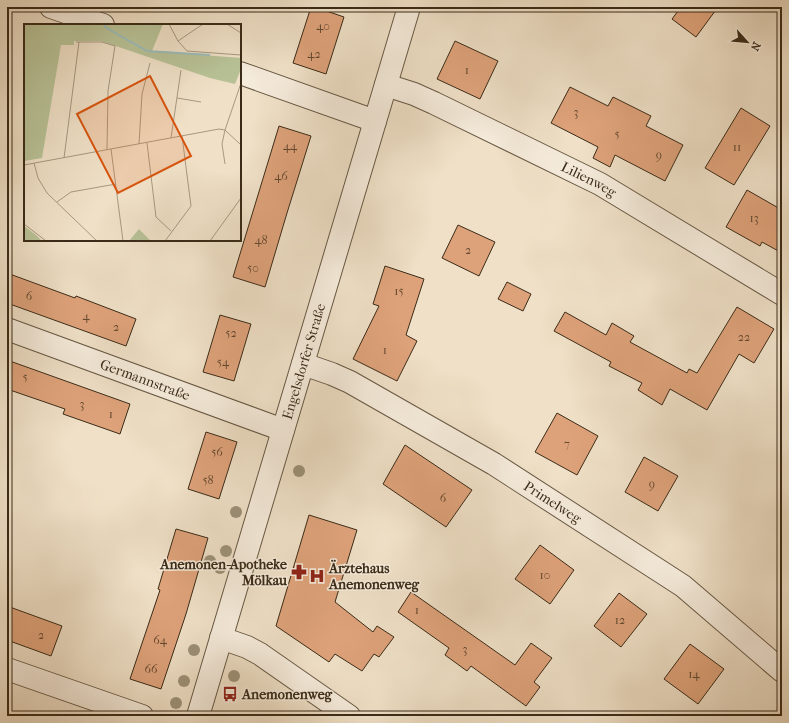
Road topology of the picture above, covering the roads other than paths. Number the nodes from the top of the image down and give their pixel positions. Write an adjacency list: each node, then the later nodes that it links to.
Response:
1 (51, 7): 3 (street)
2 (409, 7): 5 (street, Engelsdorfer Straße)
3 (93, 17)
4 (241, 73): 6 (street)
5 (386, 85): 6 (street, Engelsdorfer Straße); 7 (street, Lilienweg)
6 (376, 121): 9 (street, Engelsdorfer Straße)
7 (782, 294)
8 (7, 329): 10 (street, Germannstraße)
9 (303, 364): 10 (street, Engelsdorfer Straße); 13 (street, Primelweg)
10 (283, 430): 11 (street, Engelsdorfer Straße)
11 (221, 638): 15 (street, Engelsdorfer Straße); 16 (street)
12 (7, 669): 14 (street)
13 (782, 671)
14 (142, 716)
15 (198, 716)
16 (349, 716)

